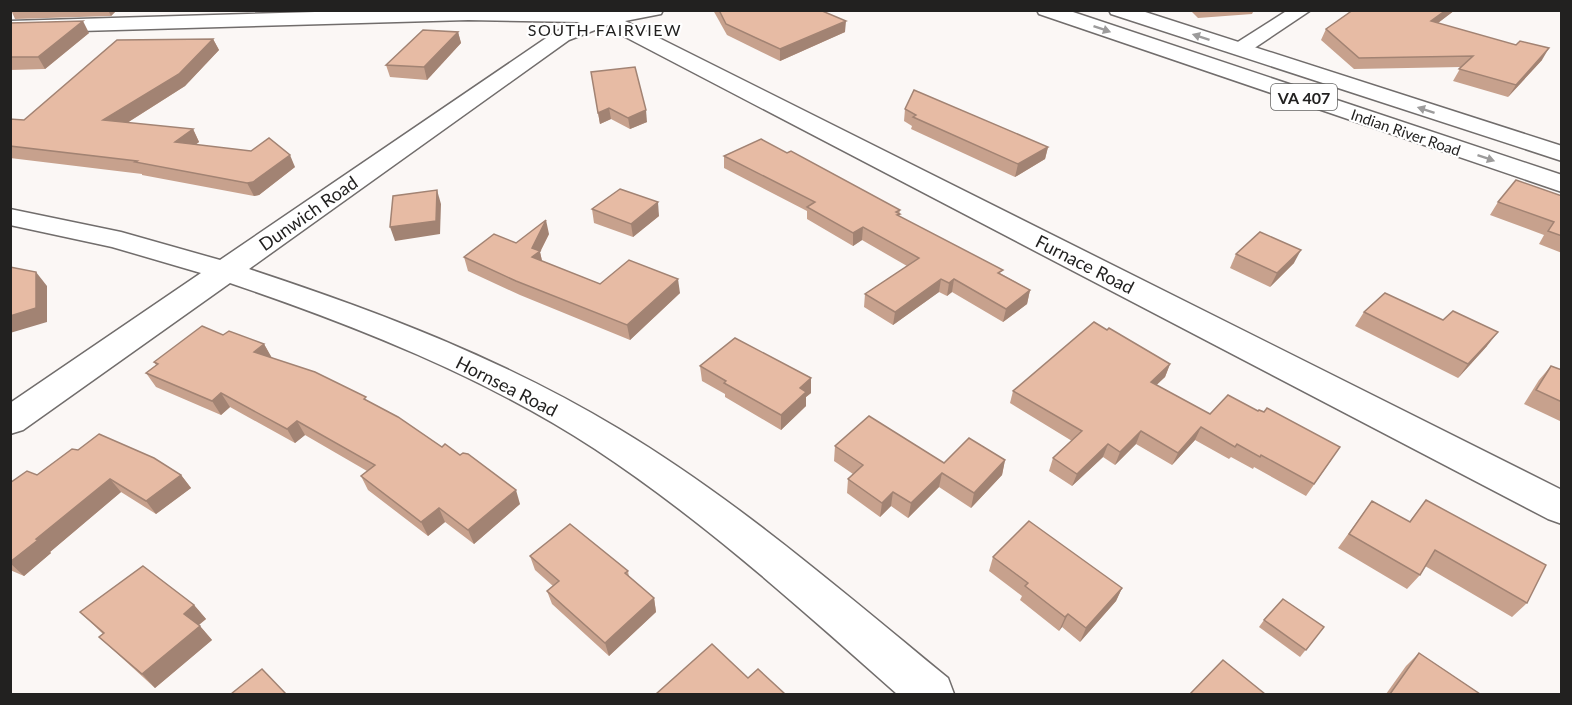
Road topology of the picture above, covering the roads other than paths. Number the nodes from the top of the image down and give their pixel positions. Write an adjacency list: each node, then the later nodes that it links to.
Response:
1 (654, 10): 5 (street)
2 (1046, 10): 9 (street, Indian River Road / VA 407, one-way to 9)
3 (1118, 10): 7 (street, Indian River Road / VA 407, one-way to 3)
4 (1302, 10): 7 (street)
5 (612, 17): 6 (street); 11 (street, Dunwich Road); 13 (street, Furnace Road)
6 (10, 27)
7 (1240, 49): 8 (street, Indian River Road / VA 407, one-way to 7)
8 (1562, 154)
9 (1562, 184)
10 (10, 217): 11 (street, Hornsea Road)
11 (225, 270): 12 (street, Dunwich Road); 14 (street, Hornsea Road)
12 (10, 421)
13 (1562, 508)
14 (931, 694)

